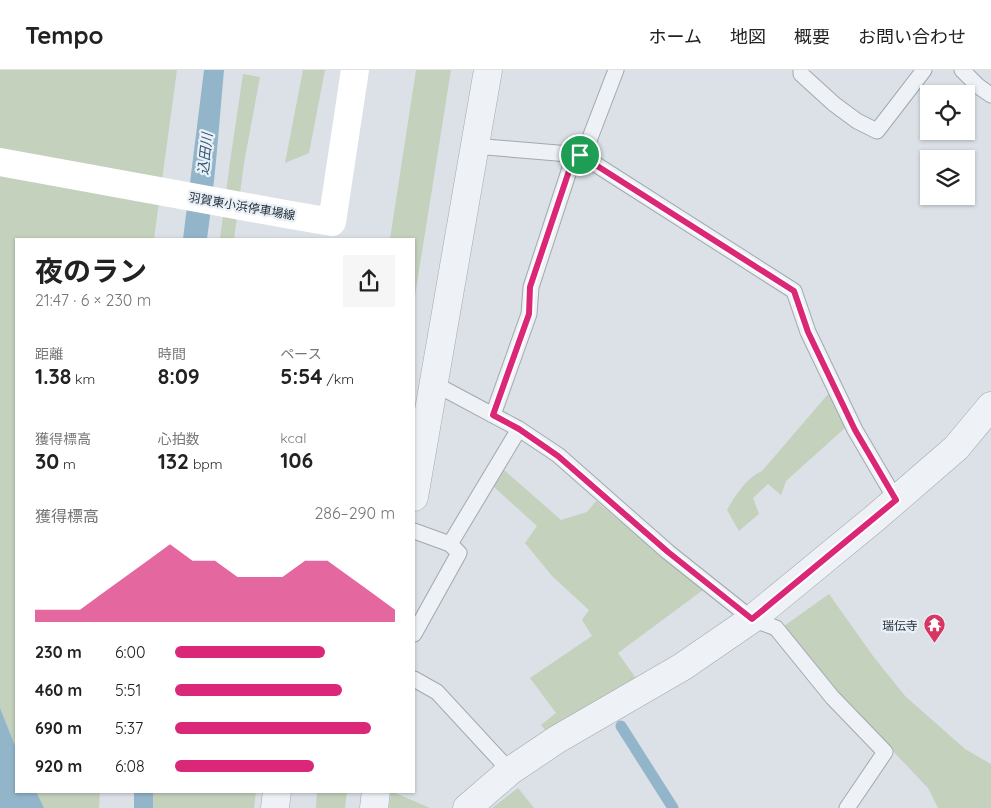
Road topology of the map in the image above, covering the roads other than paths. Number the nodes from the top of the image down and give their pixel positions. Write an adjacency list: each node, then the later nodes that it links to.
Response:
1 (355, 70): 11 (main road, 羽賀東小浜停車場線)
2 (488, 70): 8 (street)
3 (616, 70): 9 (lane)
4 (801, 70): 5 (lane)
5 (924, 70)
6 (962, 70): 7 (lane)
7 (991, 95)
8 (474, 146): 9 (lane); 12 (street)
9 (580, 155): 14 (lane); 17 (lane)
10 (0, 162): 11 (main road, 羽賀東小浜停車場線)
11 (331, 230)
12 (433, 383): 14 (lane); 16 (street)
13 (991, 406): 17 (street)
14 (493, 415): 15 (lane)
15 (519, 429): 19 (lane); 20 (lane)
16 (415, 491)
17 (896, 500): 20 (street)
18 (415, 531): 19 (lane)
19 (450, 544): 21 (lane)
20 (752, 619): 23 (street); 29 (lane)
21 (415, 632)
22 (415, 680): 23 (lane)
23 (510, 770): 28 (street)
24 (276, 793): 26 (street)
25 (376, 793): 27 (street)
26 (275, 808)
27 (374, 808)
28 (467, 808)
29 (846, 808)

